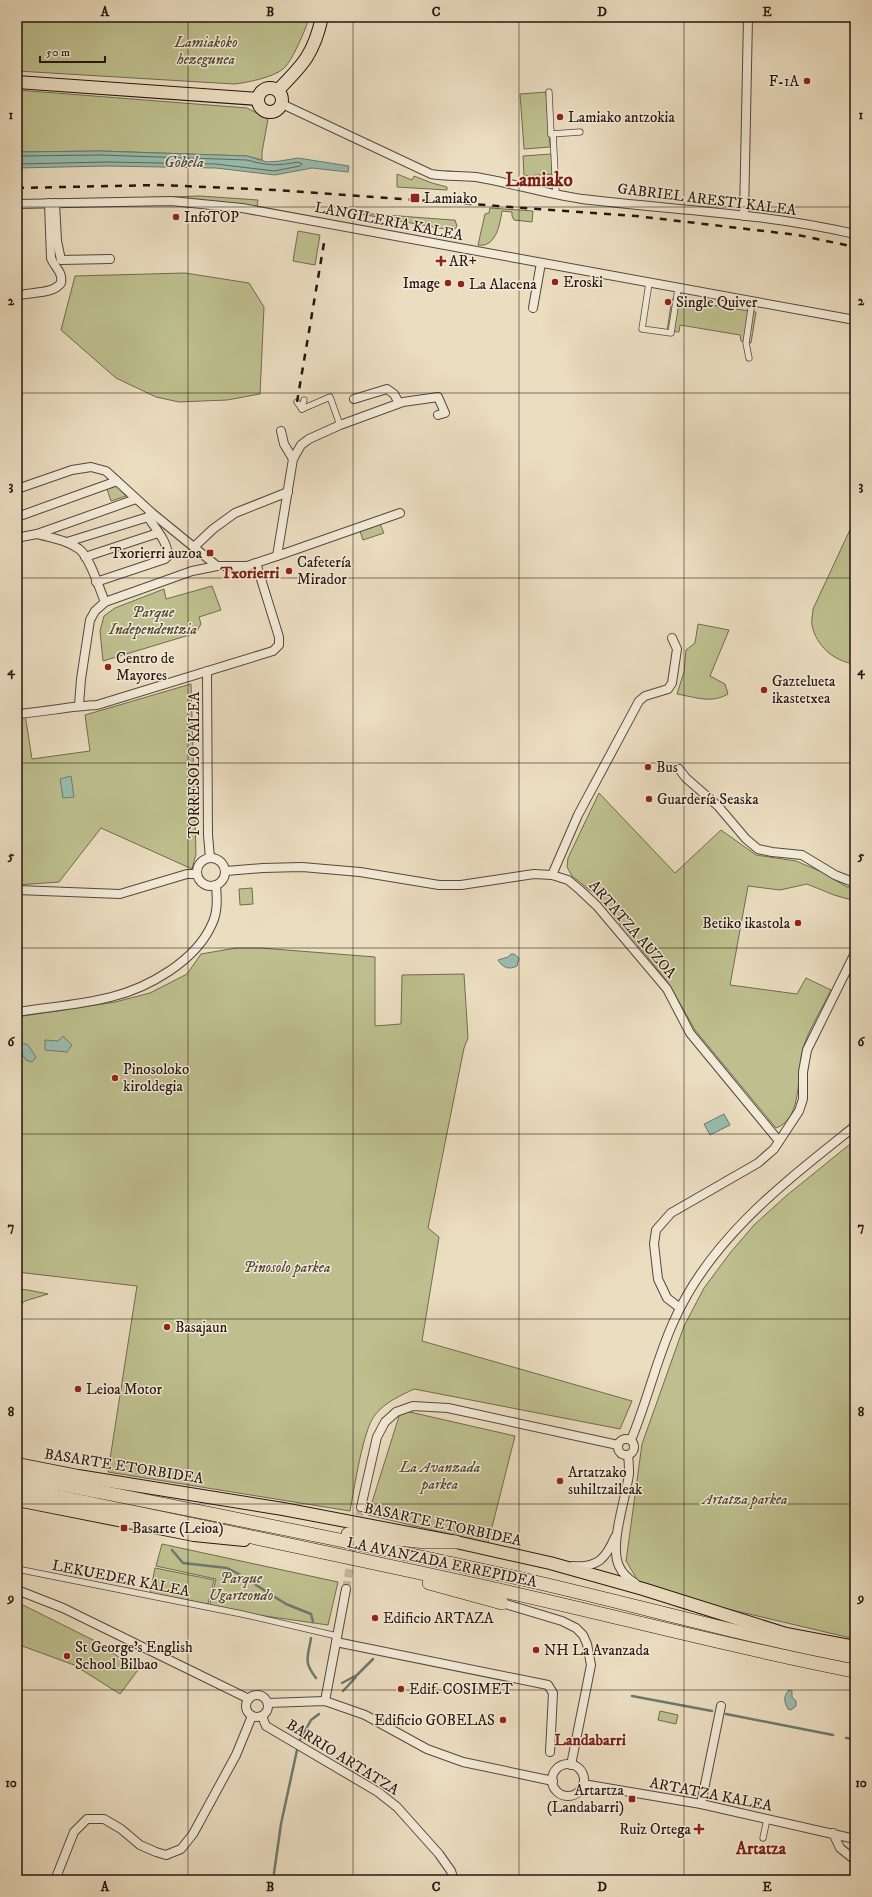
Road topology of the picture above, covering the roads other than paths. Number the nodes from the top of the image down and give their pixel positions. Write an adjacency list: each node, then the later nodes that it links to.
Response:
1 (322, 17): 4 (main road)
2 (748, 17): 13 (street)
3 (17, 82): 6 (main road)
4 (278, 90): 6 (main road); 7 (main road)
5 (549, 92): 9 (street)
6 (258, 99): 7 (main road)
7 (282, 104): 10 (street, GABRIEL ARESTI KALEA)
8 (580, 132): 9 (street)
9 (551, 134): 10 (street)
10 (556, 193): 13 (street, GABRIEL ARESTI KALEA)
11 (52, 203): 12 (street, LANGILERIA KALEA); 15 (street); 16 (street, LANGILERIA KALEA); 19 (street)
12 (17, 204)
13 (744, 216): 14 (street, GABRIEL ARESTI KALEA)
14 (855, 234)
15 (110, 259)
16 (541, 263): 17 (street, LANGILERIA KALEA); 21 (street)
17 (649, 283): 18 (street, LANGILERIA KALEA); 18 (street)
18 (678, 289): 20 (street, LANGILERIA KALEA)
19 (17, 296)
20 (752, 302): 22 (street, LANGILERIA KALEA); 23 (street)
21 (533, 308)
22 (855, 320)
23 (748, 358)
24 (354, 399): 27 (street)
25 (304, 400): 28 (street)
26 (297, 402): 28 (street)
27 (399, 403): 29 (street); 30 (street)
28 (302, 408): 30 (street)
29 (438, 415)
30 (340, 424): 32 (street)
31 (281, 431): 32 (street)
32 (293, 459): 35 (street)
33 (117, 481): 34 (street); 36 (street); 39 (street)
34 (17, 489)
35 (288, 492): 44 (street); 45 (street)
36 (136, 499): 38 (street); 42 (street)
37 (400, 513): 45 (street)
38 (150, 515): 40 (street); 43 (street); 44 (street)
39 (17, 517)
40 (158, 533): 46 (street); 49 (street)
41 (17, 534): 42 (street)
42 (37, 534): 43 (street)
43 (67, 542): 46 (street)
44 (194, 547): 48 (street)
45 (277, 556): 47 (street)
46 (85, 557): 49 (street)
47 (256, 563): 48 (street); 52 (street)
48 (217, 566): 50 (street)
49 (96, 582): 50 (street)
50 (104, 602): 53 (street)
51 (672, 638): 59 (street)
52 (208, 671): 53 (street); 56 (street, TORRESOLO KALEA)
53 (79, 705): 54 (street)
54 (17, 714)
55 (679, 769): 60 (street)
56 (210, 858): 57 (street); 58 (street)
57 (226, 872): 59 (street); 61 (street)
58 (197, 874): 61 (street); 62 (street)
59 (552, 875): 66 (street, ARTATZA AUZOA)
60 (855, 883)
61 (216, 885): 64 (street)
62 (17, 890)
63 (855, 953): 66 (street)
64 (17, 1012)
65 (855, 1126): 67 (street)
66 (779, 1140): 67 (street)
67 (680, 1308): 68 (street)
68 (631, 1440): 69 (street); 70 (street)
69 (618, 1445): 70 (street); 73 (street)
70 (628, 1456): 75 (street)
71 (17, 1464): 76 (main road, BASARTE ETORBIDEA)
72 (21, 1489): 74 (highway, LA AVANZADA ERREPIDEA); 77 (highway, LA AVANZADA ERREPIDEA)
73 (361, 1506)
74 (263, 1525): 76 (highway); 83 (highway, LA AVANZADA ERREPIDEA)
75 (618, 1531): 78 (street); 82 (street)
76 (456, 1542): 78 (main road, BASARTE ETORBIDEA)
77 (337, 1555): 84 (highway); 89 (highway, LA AVANZADA ERREPIDEA)
78 (550, 1563): 82 (main road, BASARTE ETORBIDEA)
79 (17, 1569): 86 (street, LEKUEDER KALEA)
80 (346, 1589): 86 (street)
81 (17, 1590): 90 (street)
82 (643, 1590): 85 (main road, BASARTE ETORBIDEA)
83 (615, 1602): 85 (highway); 88 (highway, LA AVANZADA ERREPIDEA)
84 (502, 1603): 97 (street)
85 (786, 1634): 87 (main road, BASARTE ETORBIDEA)
86 (337, 1639): 91 (street); 96 (street)
87 (855, 1647)
88 (855, 1658)
89 (855, 1671)
90 (249, 1699): 92 (street); 94 (street)
91 (326, 1701): 92 (street); 98 (street)
92 (268, 1703): 95 (street)
93 (721, 1706): 100 (street)
94 (252, 1716): 95 (street); 106 (street)
95 (262, 1716): 107 (street, BARRIO ARTATZA)
96 (550, 1752)
97 (571, 1765): 98 (street); 99 (street)
98 (553, 1781): 99 (street)
99 (584, 1784): 100 (street, ARTATZA KALEA)
100 (701, 1804): 101 (street, ARTATZA KALEA)
101 (766, 1818): 102 (street, ARTATZA KALEA); 103 (street)
102 (833, 1833): 104 (street, ARTATZA KALEA); 105 (street)
103 (763, 1838)
104 (855, 1839)
105 (855, 1860)
106 (55, 1880)
107 (454, 1880)

